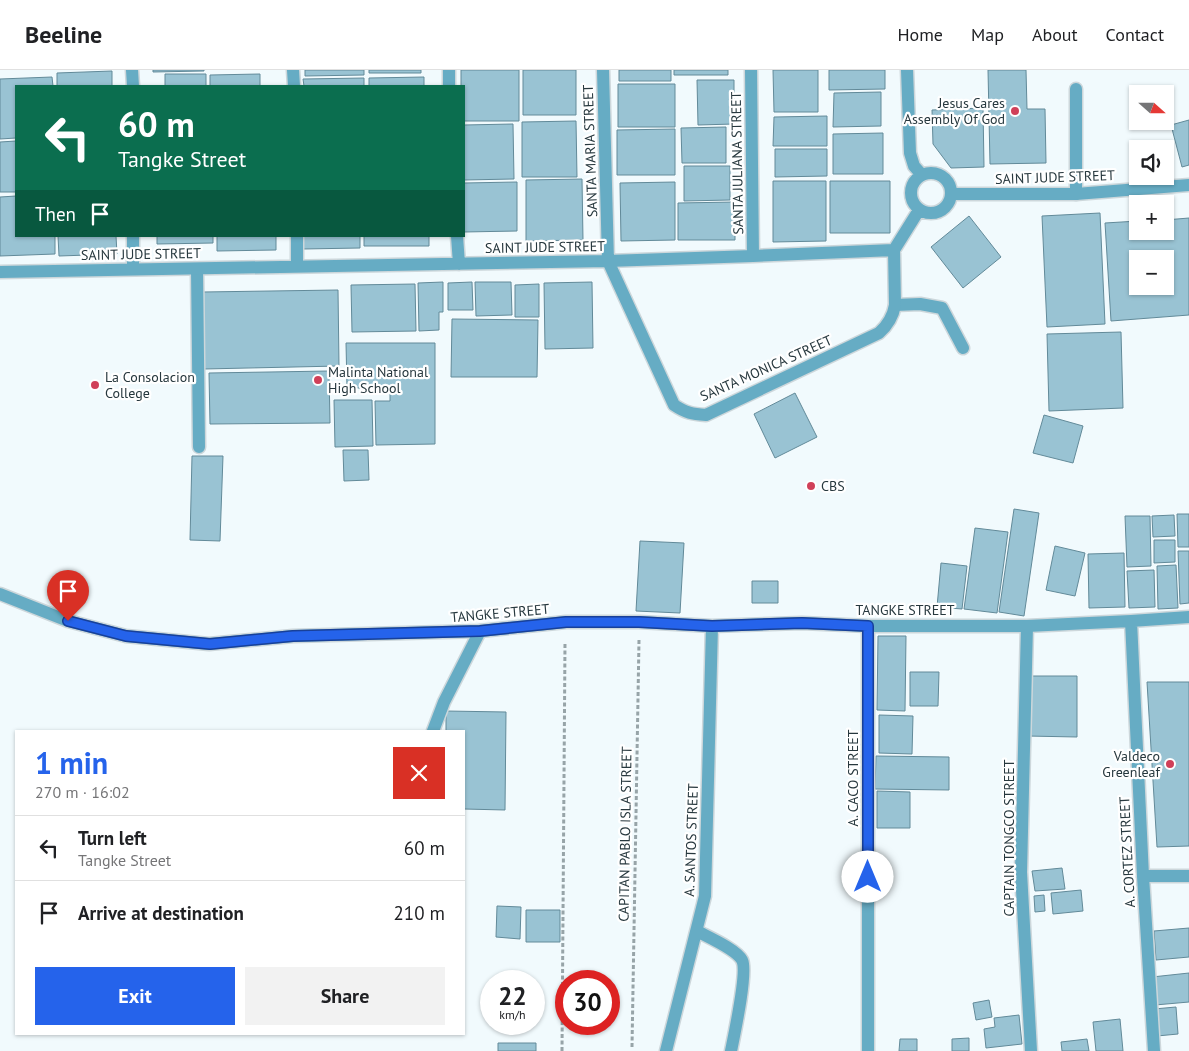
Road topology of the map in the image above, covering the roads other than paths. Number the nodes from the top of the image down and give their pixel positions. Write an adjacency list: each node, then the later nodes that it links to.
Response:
1 (132, 70): 7 (street)
2 (293, 70): 8 (street)
3 (449, 70): 9 (street)
4 (603, 70): 21 (street, SANTA MARIA STREET)
5 (751, 70): 20 (street, SANTA JULIANA STREET)
6 (907, 70): 11 (street)
7 (132, 85)
8 (294, 85)
9 (449, 85)
10 (1076, 89): 14 (street)
11 (922, 175): 13 (street); 15 (street)
12 (1189, 185): 14 (street, SAINT JUDE STREET)
13 (951, 194): 14 (street, SAINT JUDE STREET); 15 (street)
14 (1076, 194)
15 (919, 210): 19 (street)
16 (133, 237): 24 (street)
17 (297, 237): 23 (street)
18 (457, 237): 22 (street)
19 (894, 250): 20 (street, SAINT JUDE STREET); 27 (street, SANTA MONICA STREET)
20 (753, 256): 21 (street, SAINT JUDE STREET)
21 (608, 260): 22 (street, SAINT JUDE STREET); 27 (street, SANTA MONICA STREET)
22 (458, 264): 23 (street, SAINT JUDE STREET)
23 (297, 266): 25 (street, SAINT JUDE STREET)
24 (133, 269): 25 (street, SAINT JUDE STREET); 26 (street, SAINT JUDE STREET)
25 (197, 269): 29 (street)
26 (0, 272)
27 (895, 306): 28 (street)
28 (963, 348)
29 (199, 447)
30 (0, 594): 36 (street, TANGKE STREET)
31 (1189, 617): 32 (street, TANGKE STREET)
32 (1131, 621): 35 (street, TANGKE STREET); 38 (street, A. CORTEZ STREET)
33 (712, 626): 34 (street, TANGKE STREET); 36 (street, TANGKE STREET); 40 (street, A. SANTOS STREET)
34 (868, 626): 35 (street, TANGKE STREET); 43 (street, A. CACO STREET)
35 (1027, 626): 44 (street, CAPTAIN TONGCO STREET)
36 (480, 631): 37 (street)
37 (432, 730)
38 (1143, 876): 39 (street); 45 (street, A. CORTEZ STREET)
39 (1189, 876)
40 (697, 930): 41 (street, A. SANTOS STREET); 42 (street)
41 (666, 1051)
42 (731, 1051)
43 (868, 1051)
44 (1031, 1051)
45 (1154, 1051)

